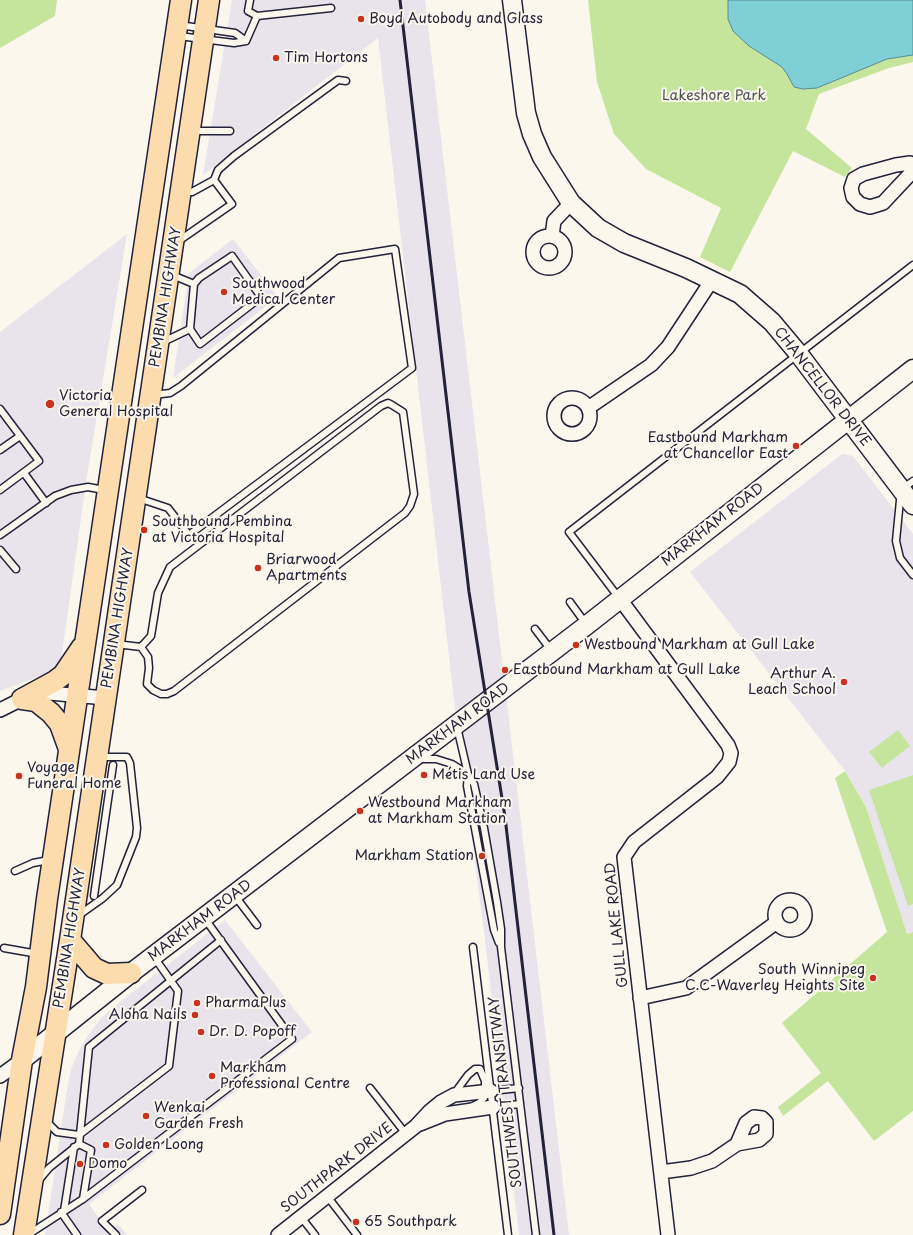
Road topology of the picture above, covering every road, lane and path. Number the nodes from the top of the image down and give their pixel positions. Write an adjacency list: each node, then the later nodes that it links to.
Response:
1 (181, 0): 7 (main road, PEMBINA HIGHWAY)
2 (209, 0): 8 (main road, PEMBINA HIGHWAY)
3 (250, 0): 6 (lane)
4 (512, 0): 17 (street, CHANCELLOR DRIVE)
5 (331, 8): 6 (lane)
6 (257, 16): 9 (lane)
7 (177, 30): 8 (lane); 8 (lane); 37 (main road, PEMBINA HIGHWAY)
8 (204, 34): 9 (lane); 9 (lane); 11 (main road, PEMBINA HIGHWAY)
9 (246, 41)
10 (346, 81): 15 (lane)
11 (191, 130): 12 (lane); 16 (main road, PEMBINA HIGHWAY)
12 (230, 131)
13 (913, 165): 14 (street)
14 (913, 171)
15 (214, 180): 16 (lane); 19 (lane)
16 (182, 192): 19 (main road, PEMBINA HIGHWAY)
17 (570, 203): 18 (street); 22 (street, CHANCELLOR DRIVE)
18 (552, 236)
19 (174, 244): 21 (main road, PEMBINA HIGHWAY)
20 (913, 264): 26 (lane)
21 (170, 275): 23 (lane); 25 (main road, PEMBINA HIGHWAY)
22 (712, 280): 26 (street, CHANCELLOR DRIVE); 29 (street)
23 (194, 284): 24 (lane); 24 (lane)
24 (190, 329): 25 (lane)
25 (158, 344): 28 (main road, PEMBINA HIGHWAY)
26 (798, 353): 31 (street, CHANCELLOR DRIVE); 45 (lane)
27 (913, 369): 31 (street, MARKHAM ROAD)
28 (151, 396): 38 (main road, PEMBINA HIGHWAY); 38 (lane)
29 (588, 408)
30 (0, 409): 32 (lane)
31 (848, 419): 35 (street, CHANCELLOR DRIVE); 45 (street, MARKHAM ROAD)
32 (20, 436): 33 (lane); 34 (lane)
33 (0, 450)
34 (24, 473): 36 (lane); 39 (lane)
35 (907, 486): 40 (street, CHANCELLOR DRIVE); 44 (lane)
36 (0, 490)
37 (108, 490): 38 (main road); 39 (lane); 49 (main road, PEMBINA HIGHWAY)
38 (136, 498): 50 (main road, PEMBINA HIGHWAY)
39 (46, 502): 41 (lane)
40 (913, 505)
41 (0, 535)
42 (0, 550): 43 (lane)
43 (16, 568)
44 (913, 575)
45 (620, 599): 47 (street, MARKHAM ROAD); 78 (street, GULL LAKE ROAD)
46 (570, 602): 47 (lane)
47 (587, 625): 52 (street, MARKHAM ROAD)
48 (535, 629): 52 (lane)
49 (86, 640): 53 (main road, PEMBINA HIGHWAY); 55 (main road)
50 (114, 644): 51 (lane); 54 (main road, PEMBINA HIGHWAY)
51 (141, 647): 51 (lane)
52 (552, 651): 57 (street, MARKHAM ROAD)
53 (78, 695): 54 (street); 55 (street); 58 (main road, PEMBINA HIGHWAY)
54 (106, 698): 60 (main road, PEMBINA HIGHWAY)
55 (22, 699): 56 (street); 58 (main road)
56 (0, 710)
57 (457, 725): 59 (street, MARKHAM ROAD); 61 (lane, SOUTHWEST TRANSITWAY)
58 (69, 748): 62 (main road, PEMBINA HIGHWAY)
59 (410, 760): 61 (lane); 64 (street, MARKHAM ROAD)
60 (105, 761): 65 (lane); 67 (main road, PEMBINA HIGHWAY); 67 (lane)
61 (468, 774): 83 (lane, SOUTHWEST TRANSITWAY)
62 (53, 859): 63 (lane); 74 (main road, PEMBINA HIGHWAY)
63 (15, 871)
64 (234, 894): 66 (street, MARKHAM ROAD); 69 (lane)
65 (94, 896)
66 (204, 918): 71 (lane); 75 (street, MARKHAM ROAD)
67 (73, 920): 70 (main road, PEMBINA HIGHWAY)
68 (777, 922): 78 (street)
69 (257, 925)
70 (70, 940): 76 (main road); 79 (main road, PEMBINA HIGHWAY)
71 (221, 940): 77 (lane); 101 (lane)
72 (473, 947): 84 (lane)
73 (4, 948): 74 (lane)
74 (39, 954): 80 (main road, PEMBINA HIGHWAY)
75 (153, 957): 76 (street, MARKHAM ROAD); 77 (lane)
76 (131, 973): 79 (street, MARKHAM ROAD)
77 (171, 981): 93 (lane); 93 (lane)
78 (640, 998): 97 (street, GULL LAKE ROAD)
79 (56, 1033): 80 (street, MARKHAM ROAD); 89 (main road, PEMBINA HIGHWAY)
80 (22, 1060): 81 (street, MARKHAM ROAD); 94 (main road, PEMBINA HIGHWAY)
81 (0, 1076)
82 (370, 1088): 92 (lane)
83 (519, 1088): 84 (lane, SOUTHPARK DRIVE); 86 (lane, SOUTHWEST TRANSITWAY)
84 (488, 1091): 85 (street, SOUTHPARK DRIVE); 85 (lane); 87 (lane); 88 (lane)
85 (454, 1095): 91 (street, SOUTHPARK DRIVE)
86 (520, 1104): 87 (lane, SOUTHPARK DRIVE); 113 (lane, SOUTHWEST TRANSITWAY)
87 (492, 1107): 88 (street, SOUTHPARK DRIVE); 112 (lane)
88 (465, 1110): 91 (street, SOUTHPARK DRIVE)
89 (42, 1117): 93 (lane); 98 (main road, PEMBINA HIGHWAY)
90 (0, 1122): 94 (main road)
91 (416, 1126): 92 (street, SOUTHPARK DRIVE)
92 (406, 1134): 100 (street, SOUTHPARK DRIVE)
93 (79, 1135): 96 (lane)
94 (11, 1140): 103 (main road, PEMBINA HIGHWAY)
95 (737, 1144): 97 (street)
96 (77, 1145): 98 (lane); 101 (lane); 102 (lane)
97 (661, 1172): 114 (street, GULL LAKE ROAD)
98 (32, 1188): 105 (main road, PEMBINA HIGHWAY)
99 (142, 1190): 108 (lane)
100 (327, 1196): 104 (street, SOUTHPARK DRIVE); 111 (lane)
101 (83, 1199): 102 (lane)
102 (63, 1212): 106 (lane); 107 (lane)
103 (0, 1214)
104 (301, 1217): 109 (street, SOUTHPARK DRIVE); 110 (lane)
105 (24, 1235)
106 (28, 1235)
107 (77, 1235)
108 (116, 1235)
109 (278, 1235)
110 (315, 1235)
111 (357, 1235)
112 (508, 1235)
113 (536, 1235)
114 (668, 1235)

